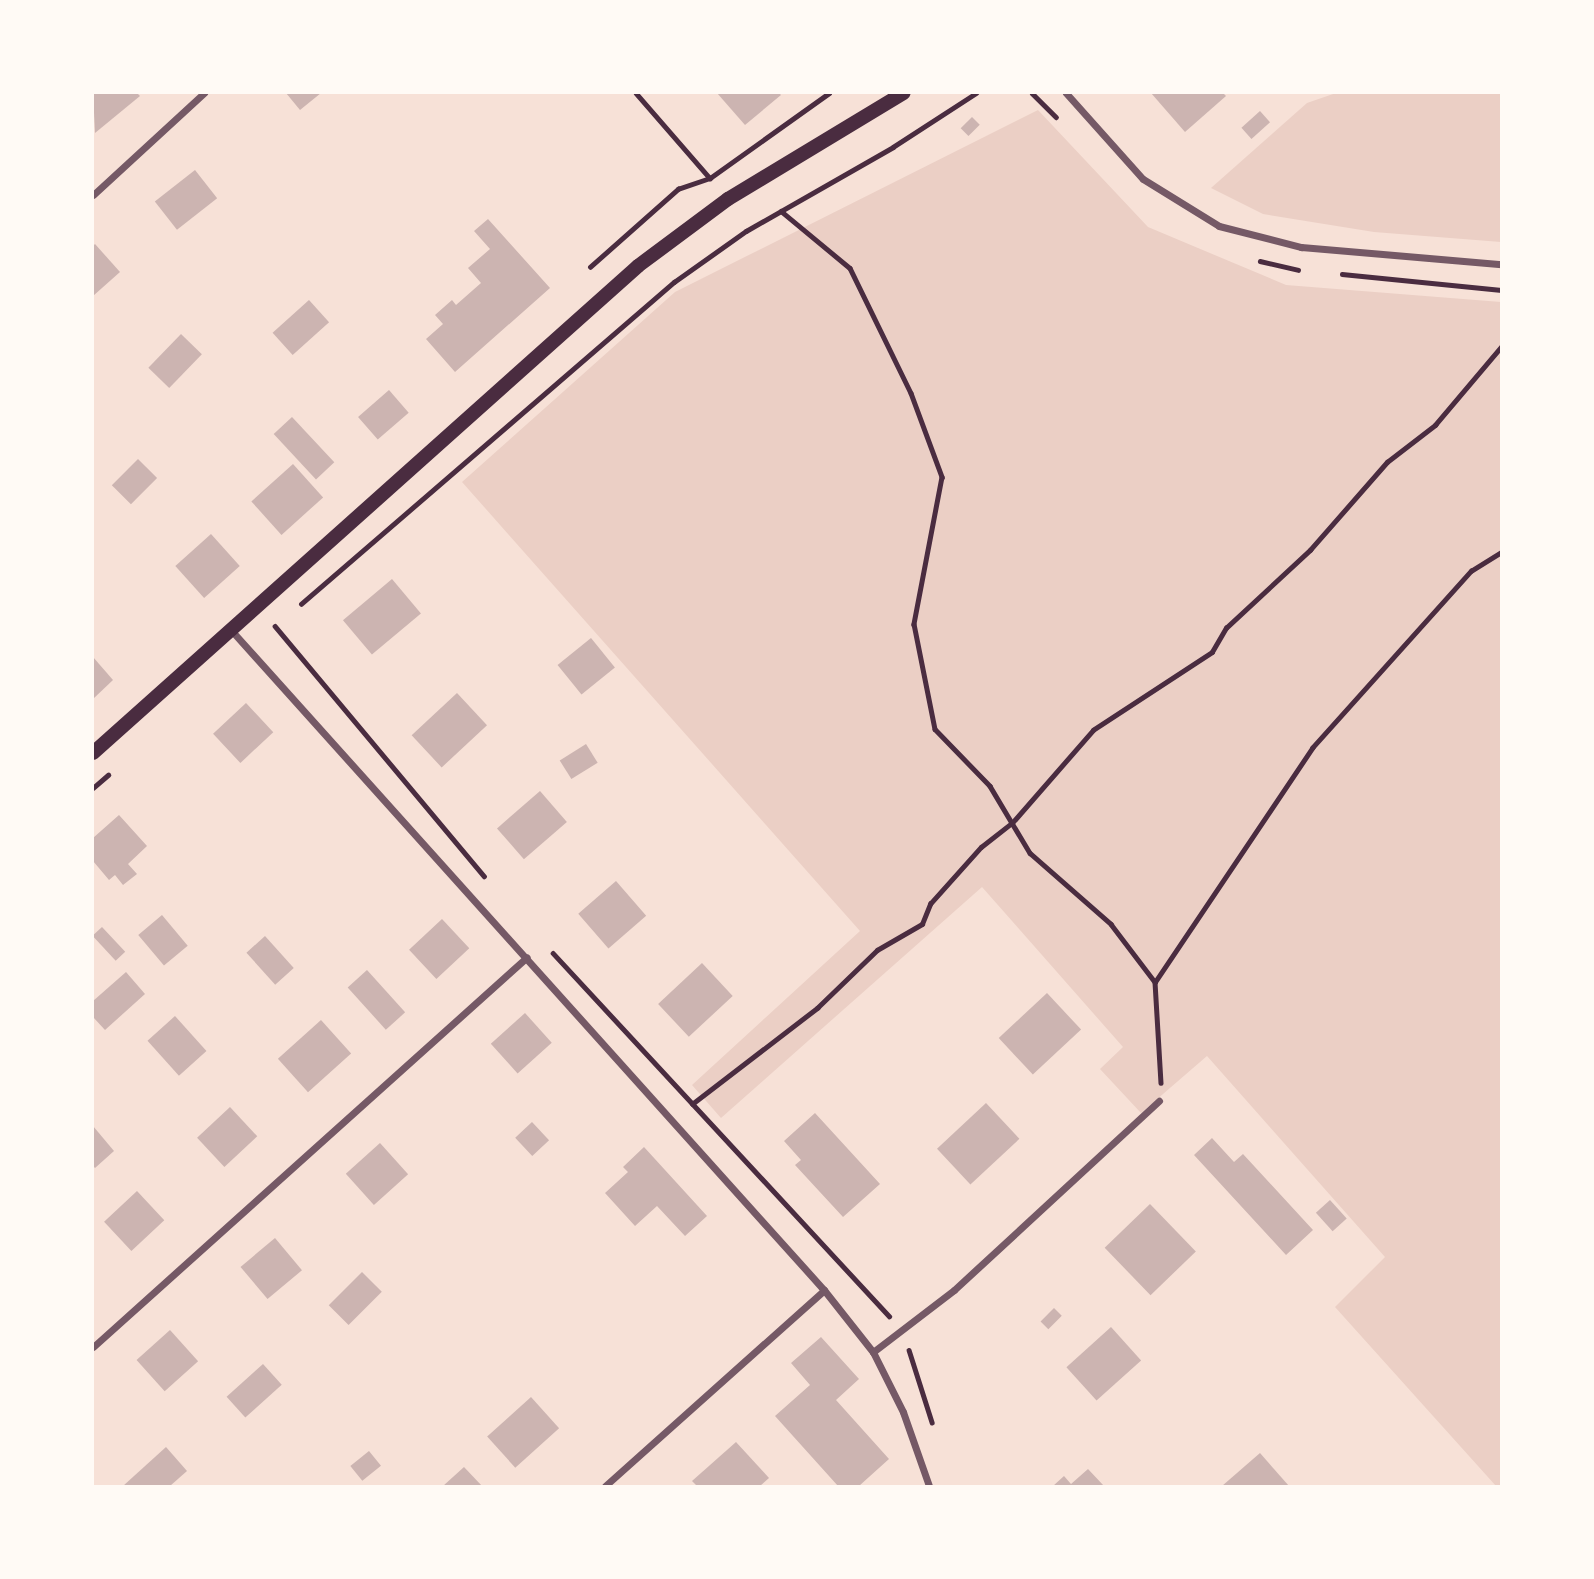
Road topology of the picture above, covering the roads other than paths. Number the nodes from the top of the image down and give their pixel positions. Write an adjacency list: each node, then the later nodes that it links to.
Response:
1 (204, 93): 4 (street)
2 (904, 93): 6 (main road)
3 (1066, 93): 5 (street)
4 (93, 195)
5 (1501, 264)
6 (231, 630): 7 (main road); 8 (street)
7 (93, 753)
8 (527, 957): 10 (street); 11 (street)
9 (1159, 1101): 12 (street)
10 (824, 1290): 12 (street); 13 (street)
11 (93, 1347)
12 (873, 1352): 14 (street)
13 (605, 1486)
14 (929, 1486)

